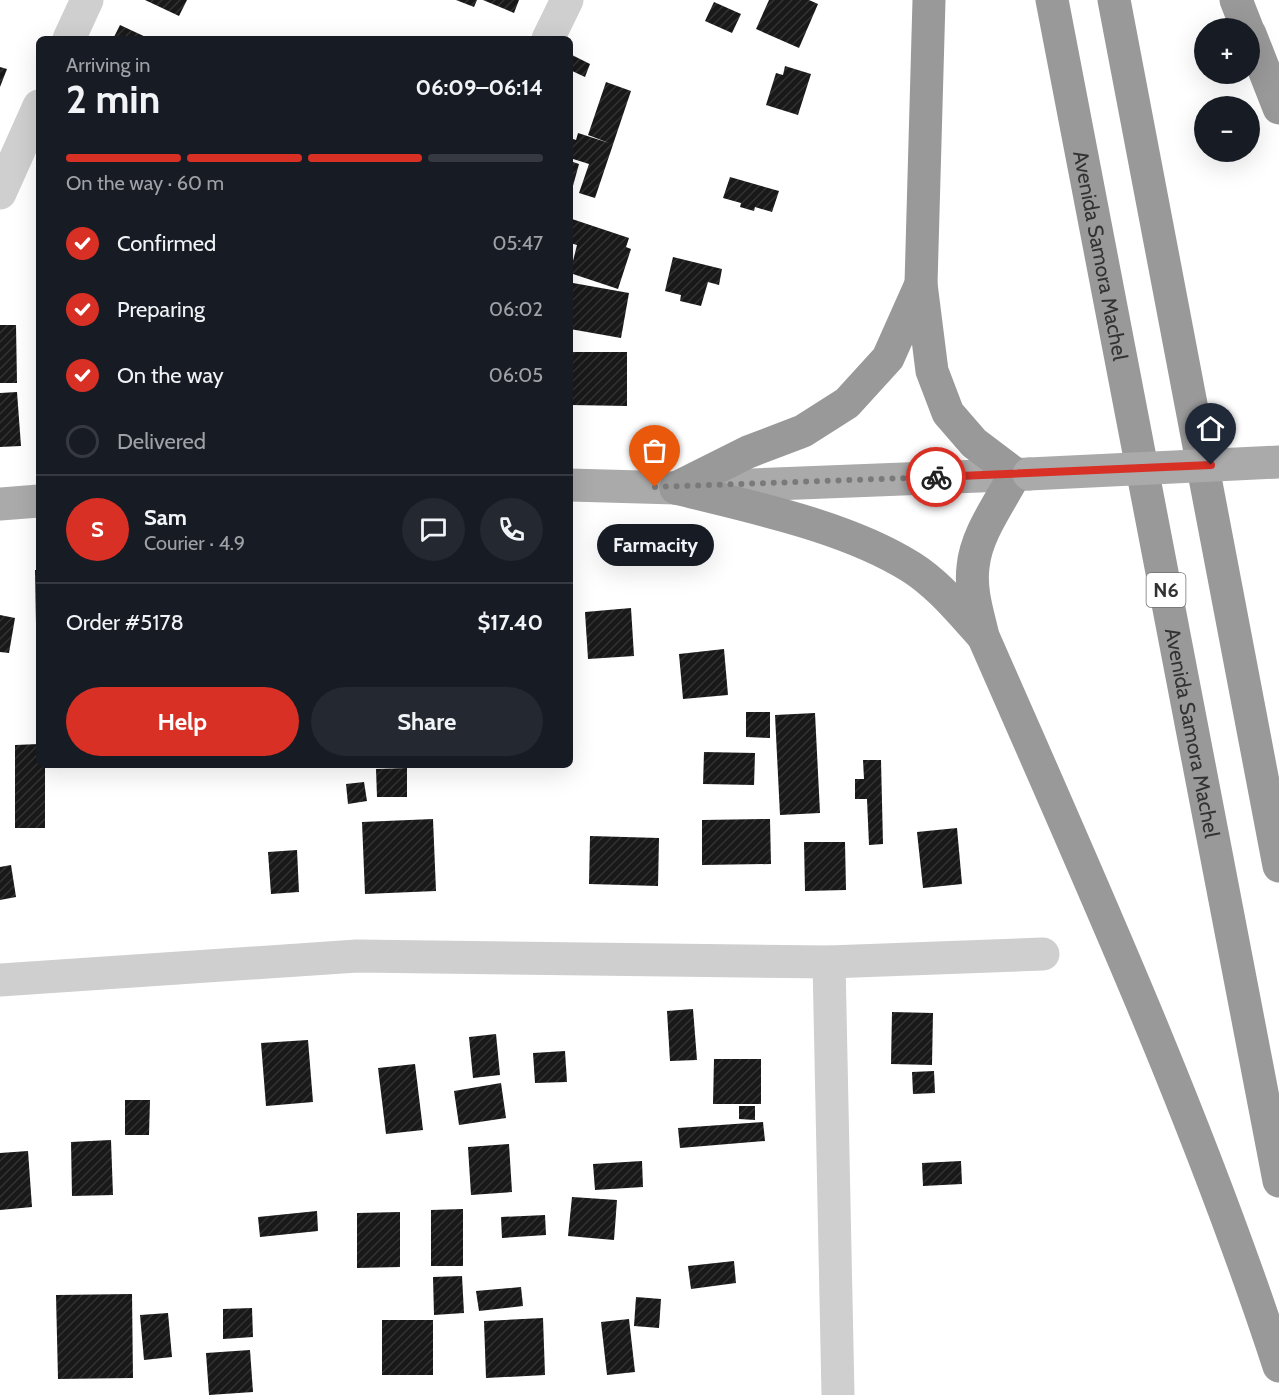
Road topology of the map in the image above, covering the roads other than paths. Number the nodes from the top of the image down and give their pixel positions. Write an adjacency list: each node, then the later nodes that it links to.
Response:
1 (87, 0): 8 (street)
2 (567, 0): 9 (street)
3 (929, 0): 14 (highway)
4 (1052, 0): 26 (highway, Avenida Samora Machel / N6)
5 (1114, 0): 22 (highway)
6 (1236, 0): 7 (highway)
7 (1243, 18)
8 (70, 36)
9 (549, 36)
10 (1260, 60): 11 (highway)
11 (1279, 108)
12 (36, 113): 13 (street)
13 (0, 193)
14 (921, 284): 16 (highway); 18 (highway)
15 (1279, 462): 16 (main road, bridge)
16 (1022, 474): 18 (main road); 21 (highway)
17 (573, 486): 18 (main road)
18 (676, 488): 21 (highway)
19 (36, 501): 20 (main road)
20 (0, 504)
21 (983, 636): 27 (highway)
22 (1279, 866)
23 (1043, 954): 24 (street)
24 (829, 962): 25 (street); 28 (street)
25 (0, 980)
26 (1279, 1181)
27 (1279, 1366)
28 (830, 1395)

